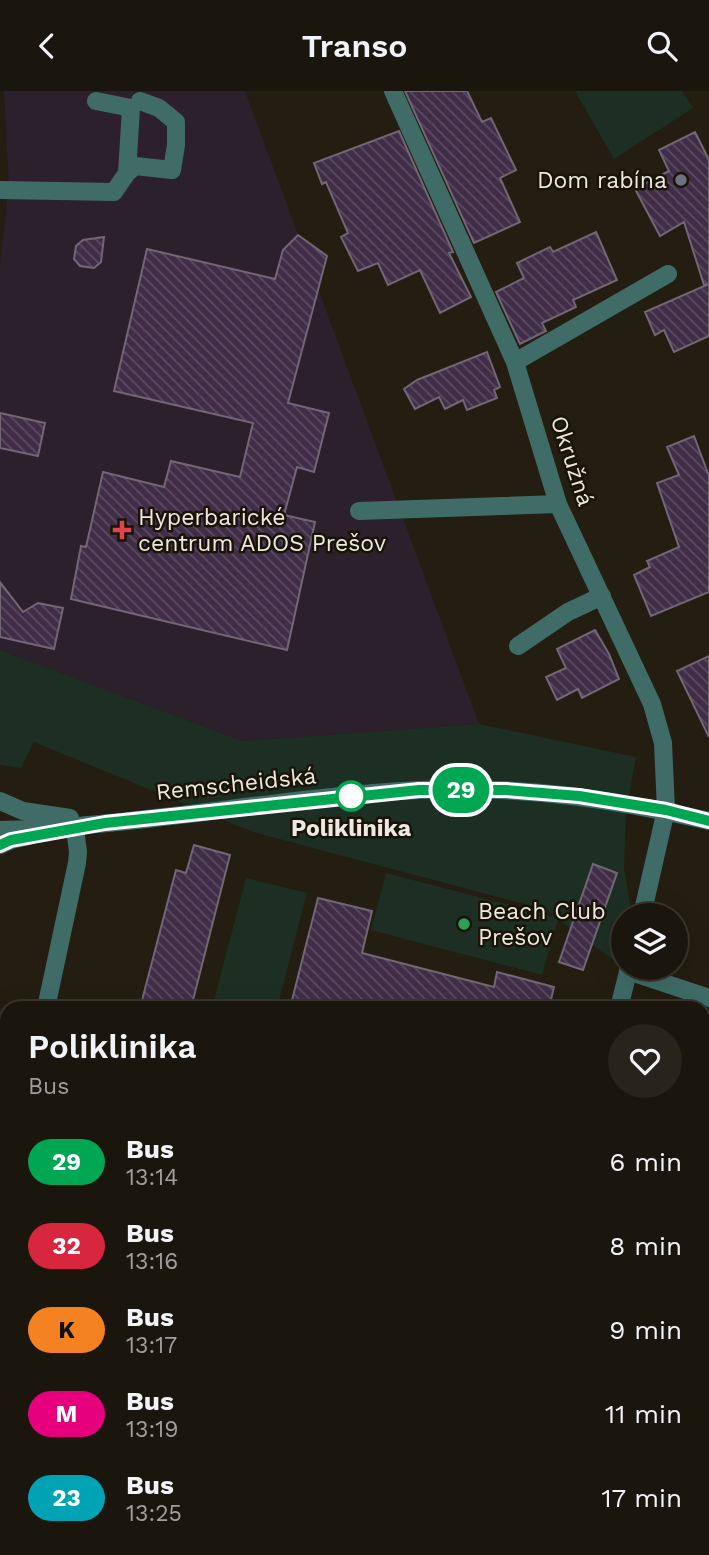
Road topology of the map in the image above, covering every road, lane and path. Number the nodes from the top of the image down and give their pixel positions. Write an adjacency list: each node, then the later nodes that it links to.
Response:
1 (393, 91): 7 (street, Okružná)
2 (96, 101): 4 (street)
3 (141, 101): 4 (street)
4 (127, 173): 5 (street)
5 (0, 190)
6 (668, 274): 7 (street)
7 (515, 362): 8 (street, Okružná)
8 (558, 504): 9 (street); 10 (street, Okružná)
9 (359, 511)
10 (602, 596): 11 (street); 13 (street, Okružná)
11 (518, 646)
12 (0, 801): 15 (street, Remscheidská)
13 (666, 810): 14 (street); 15 (street, Remscheidská); 19 (street, Okružná)
14 (709, 821)
15 (105, 823): 16 (street, Remscheidská); 17 (street, Remscheidská)
16 (75, 828): 18 (street, Remscheidská); 23 (street)
17 (0, 830)
18 (0, 845)
19 (645, 903)
20 (625, 980): 24 (street)
21 (659, 980): 22 (street)
22 (709, 998)
23 (47, 1001)
24 (621, 1001)

